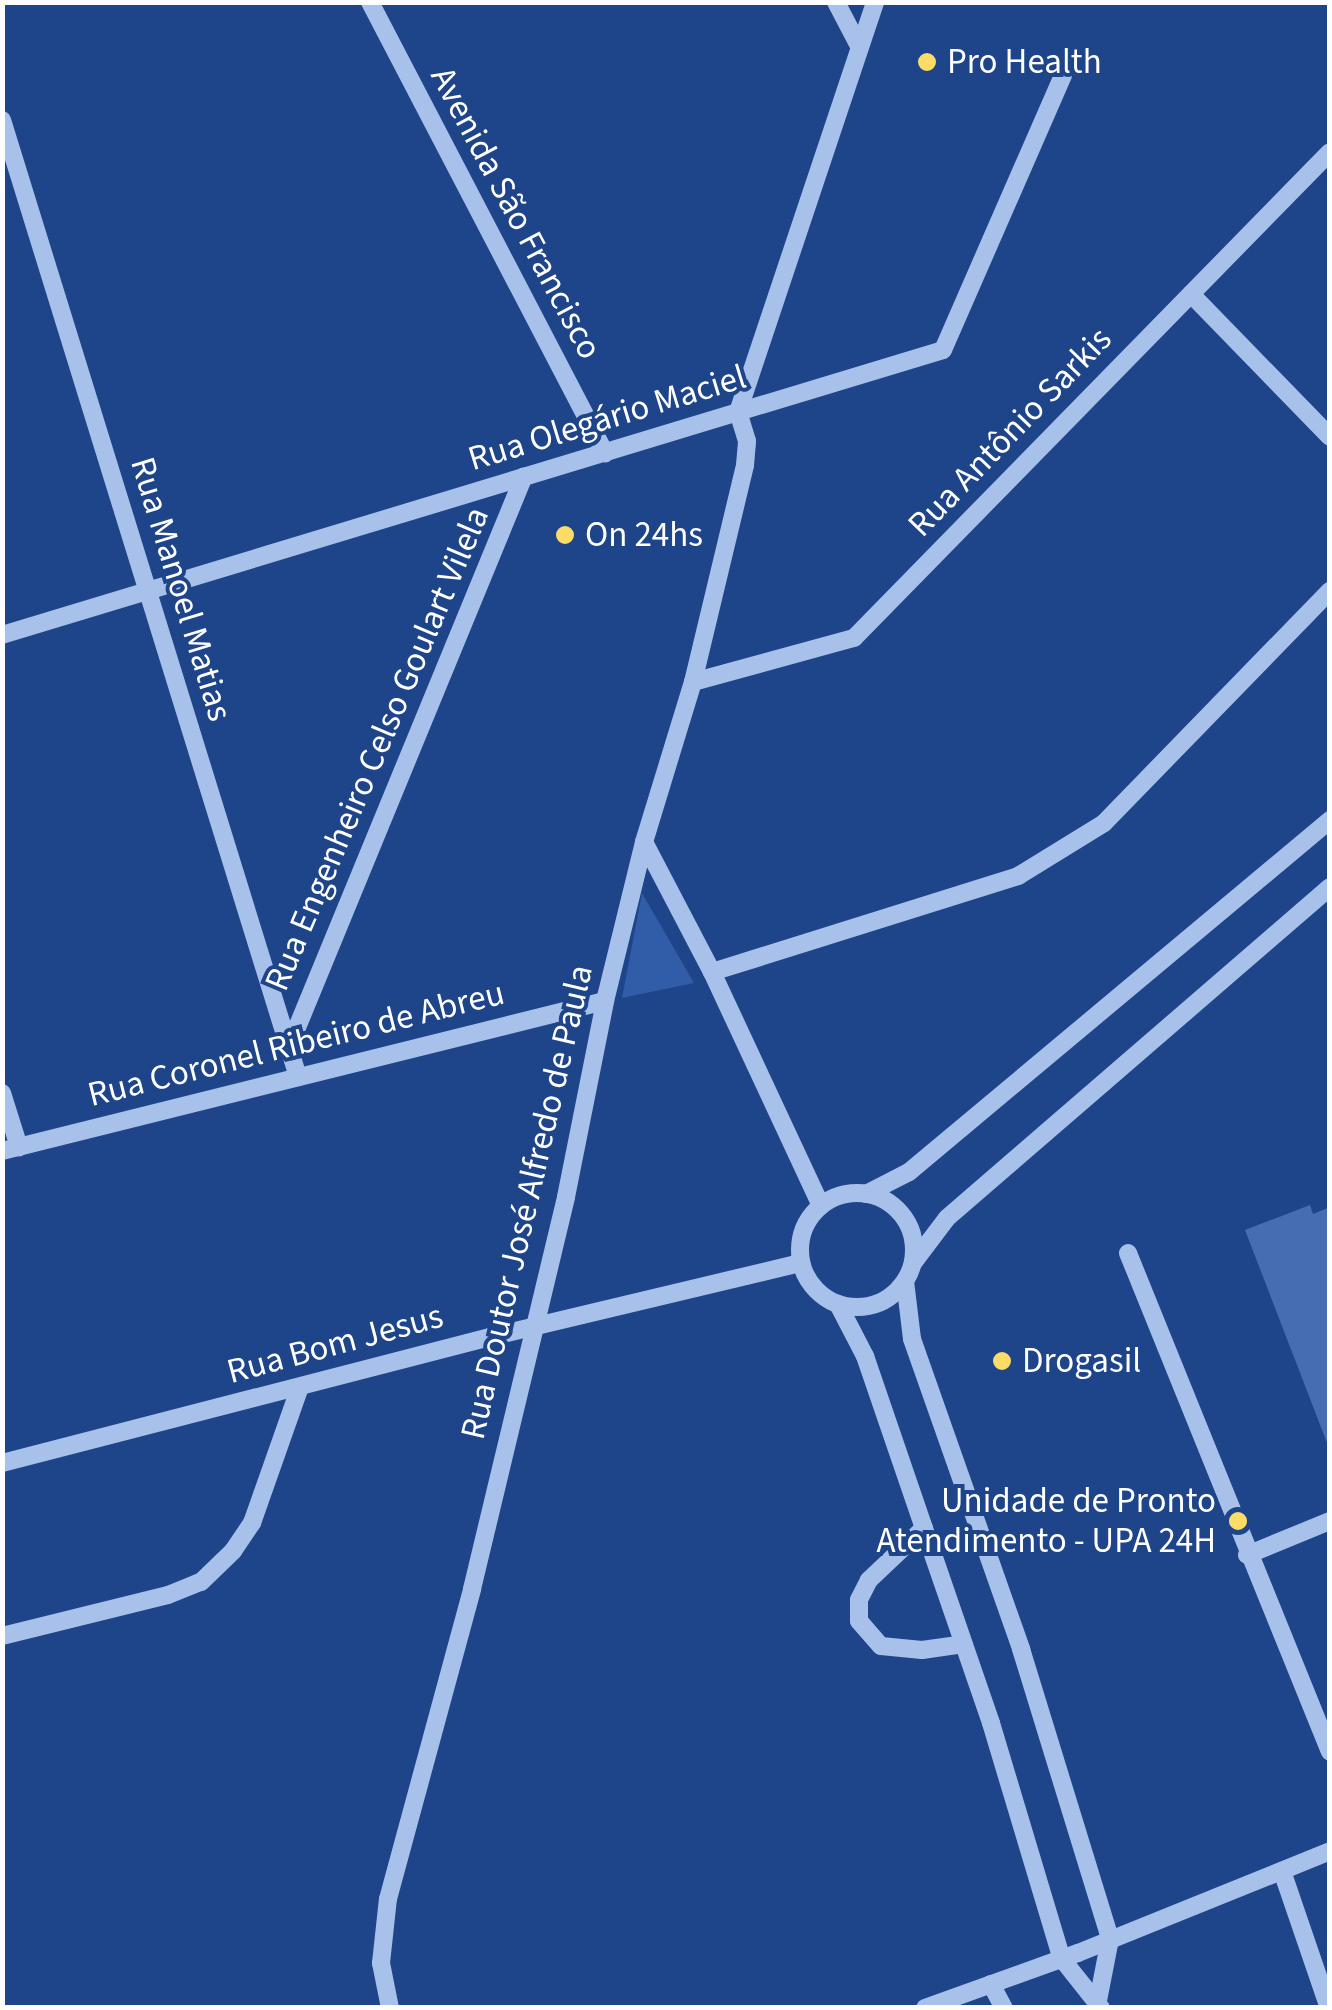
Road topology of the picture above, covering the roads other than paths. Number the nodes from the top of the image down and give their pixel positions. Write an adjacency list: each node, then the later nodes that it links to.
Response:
1 (370, 2): 11 (street, Avenida São Francisco)
2 (836, 2): 4 (street)
3 (875, 2): 4 (street)
4 (859, 46): 9 (street)
5 (1064, 75): 9 (street, Rua Olegário Maciel)
6 (2, 120): 14 (street, Rua Manoel Matias)
7 (1330, 152): 8 (street, Rua Antônio Sarkis)
8 (1191, 294): 10 (street); 16 (street, Rua Antônio Sarkis)
9 (738, 412): 11 (street, Rua Olegário Maciel); 16 (street, Rua Doutor José Alfredo de Paula)
10 (1330, 437)
11 (605, 453): 12 (street, Rua Olegário Maciel)
12 (524, 476): 14 (street, Rua Olegário Maciel); 22 (street, Rua Engenheiro Celso Goulart Vilela)
13 (1330, 590): 20 (street)
14 (148, 591): 15 (street, Rua Olegário Maciel); 22 (street, Rua Manoel Matias)
15 (2, 635)
16 (693, 682): 18 (street, Rua Doutor José Alfredo de Paula)
17 (1330, 820): 26 (street)
18 (644, 842): 20 (street); 21 (street, Rua Doutor José Alfredo de Paula)
19 (1330, 886): 30 (street)
20 (712, 972): 27 (street)
21 (604, 1001): 23 (street, Rua Coronel Ribeiro de Abreu); 32 (street, Rua Doutor José Alfredo de Paula)
22 (288, 1047): 23 (street, Rua Manoel Matias)
23 (298, 1077): 25 (street, Rua Coronel Ribeiro de Abreu)
24 (2, 1093): 25 (street)
25 (11, 1149)
26 (866, 1194): 27 (street); 30 (street)
27 (821, 1206): 29 (street)
28 (1128, 1254): 37 (street)
29 (800, 1263): 31 (street); 32 (street, Rua Bom Jesus)
30 (909, 1272): 31 (street); 43 (street)
31 (838, 1304): 36 (street)
32 (534, 1326): 33 (street, Rua Bom Jesus); 47 (street, Rua Doutor José Alfredo de Paula)
33 (300, 1386): 34 (street, Rua Bom Jesus); 38 (street)
34 (2, 1463)
35 (1330, 1521): 37 (street)
36 (924, 1528): 39 (street); 39 (street)
37 (1248, 1555): 40 (street)
38 (2, 1636)
39 (964, 1644): 44 (street)
40 (1330, 1752)
41 (1330, 1850): 42 (street)
42 (1282, 1872): 43 (street); 50 (street)
43 (1110, 1939): 44 (street); 46 (street)
44 (1062, 1959): 45 (street); 46 (street)
45 (991, 1984): 48 (street); 49 (street)
46 (1100, 2004)
47 (390, 2008)
48 (926, 2008)
49 (1004, 2008)
50 (1329, 2008)

